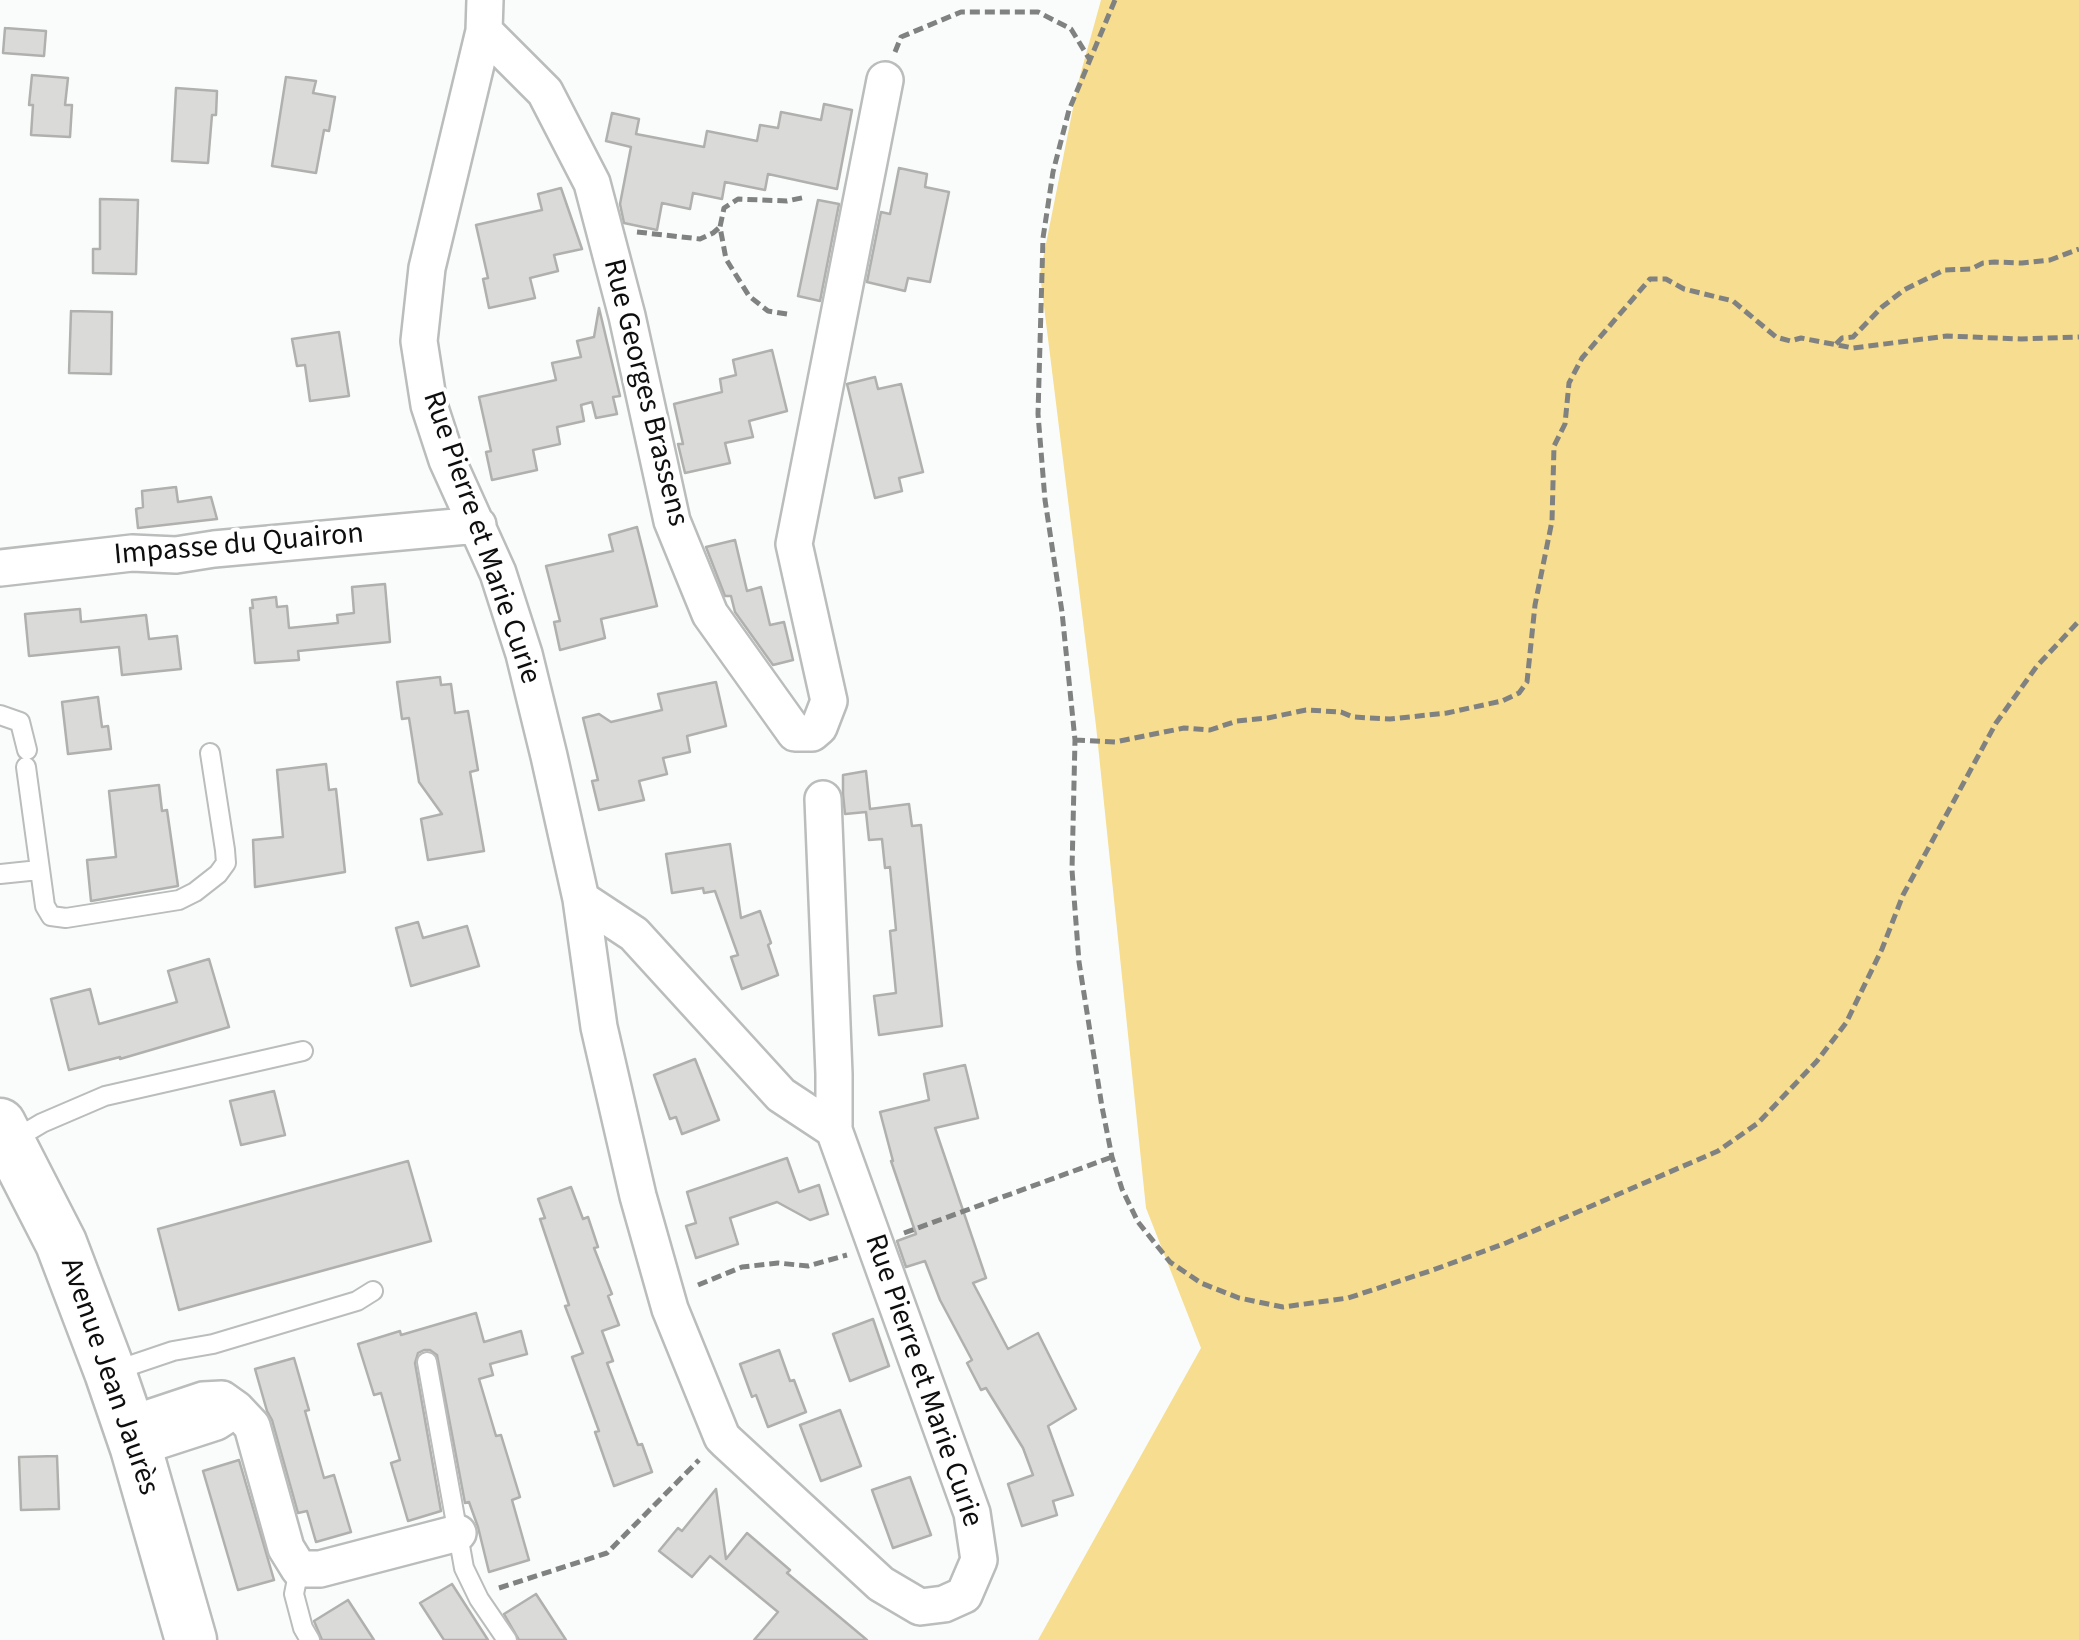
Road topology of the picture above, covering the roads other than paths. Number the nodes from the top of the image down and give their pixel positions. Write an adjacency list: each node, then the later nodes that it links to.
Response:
1 (485, 16): 2 (street, Rue Georges Brassens); 3 (street, Rue Pierre et Marie Curie)
2 (886, 80)
3 (478, 525): 4 (street, Impasse du Quairon); 10 (street, Rue Pierre et Marie Curie)
4 (0, 568)
5 (0, 716): 8 (lane)
6 (210, 753): 8 (lane)
7 (823, 800): 12 (street)
8 (39, 870): 9 (lane)
9 (0, 874)
10 (581, 900): 12 (street); 12 (street, Rue Pierre et Marie Curie)
11 (303, 1051): 13 (lane)
12 (834, 1130)
13 (5, 1133): 16 (main road, Avenue Jean Jaurès)
14 (373, 1291): 16 (lane)
15 (427, 1362): 18 (lane)
16 (110, 1372): 17 (main road, Avenue Jean Jaurès)
17 (132, 1436): 19 (street); 20 (main road, Avenue Jean Jaurès)
18 (458, 1534): 19 (street); 22 (lane)
19 (299, 1569): 21 (lane)
20 (191, 1640)
21 (310, 1640)
22 (507, 1640)

